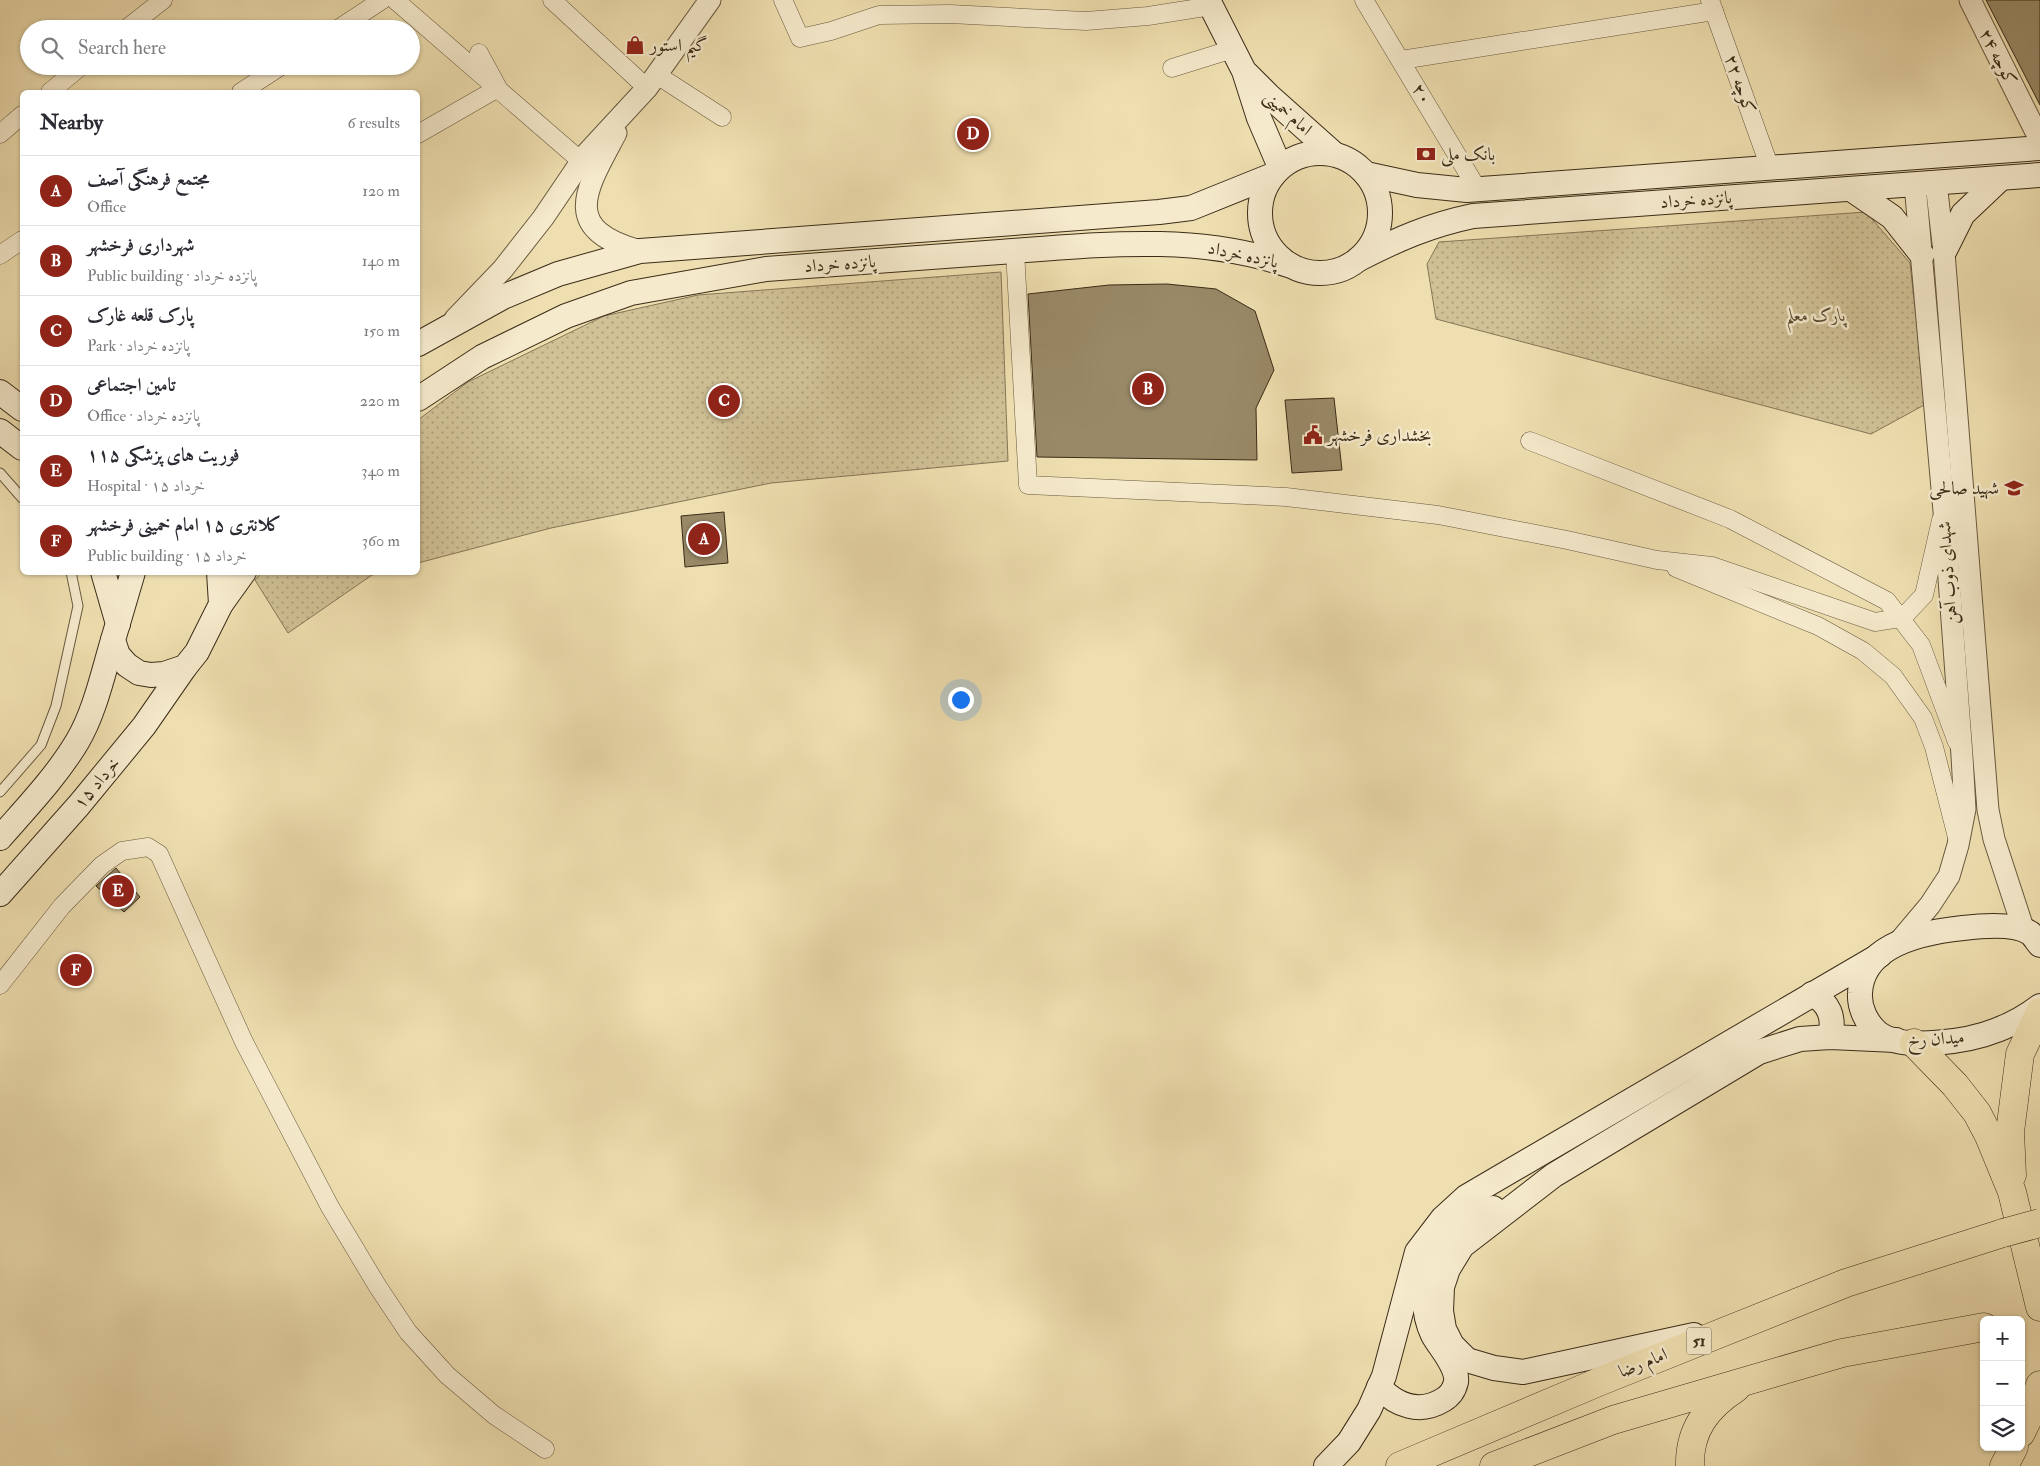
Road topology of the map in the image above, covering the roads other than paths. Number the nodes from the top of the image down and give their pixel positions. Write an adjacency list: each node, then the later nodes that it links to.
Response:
1 (163, 0): 11 (street)
2 (382, 0): 12 (street)
3 (395, 0): 13 (street)
4 (552, 0): 22 (street)
5 (710, 0): 22 (street)
6 (783, 0): 9 (street)
7 (1364, 0): 17 (street, ۲۰)
8 (1970, 0): 31 (street, کوچه ۲۴)
9 (1210, 3): 15 (main road, امام خمینی)
10 (1712, 6): 17 (street); 35 (street, کوچه ۲۲)
11 (137, 20)
12 (352, 20)
13 (418, 20)
14 (420, 21): 23 (street)
15 (1232, 48): 18 (street); 19 (main road, امام خمینی)
16 (479, 53): 23 (street)
17 (1401, 60): 42 (street, ۲۰)
18 (1172, 68)
19 (1244, 71): 33 (main road, امام خمینی); 36 (main road, امام خمینی)
20 (70, 75): 24 (street)
21 (267, 75): 25 (street)
22 (652, 82): 26 (street); 27 (street)
23 (498, 88): 29 (street); 34 (street)
24 (52, 90)
25 (244, 90)
26 (626, 113): 34 (street); 44 (street)
27 (722, 116)
28 (20, 117): 30 (street)
29 (420, 133)
30 (0, 134)
31 (2040, 140)
32 (2040, 148): 35 (main road, پانزده خرداد)
33 (1334, 154): 36 (main road); 37 (main road)
34 (581, 161): 50 (street)
35 (1770, 168): 42 (main road, پانزده خرداد)
36 (1277, 171): 44 (main road, پانزده خرداد); 49 (main road)
37 (1366, 174): 42 (main road, پانزده خرداد); 48 (main road)
38 (2040, 175): 39 (main road, پانزده خرداد)
39 (2000, 178): 40 (main road, پانزده خرداد); 46 (main road)
40 (1926, 184): 41 (main road, پانزده خرداد); 46 (street, شهدای ذوب آهن)
41 (1851, 189): 46 (main road); 48 (main road, پانزده خرداد)
42 (1478, 190)
43 (20, 241): 47 (street)
44 (640, 251): 50 (main road, پانزده خرداد)
45 (1015, 251): 49 (main road, پانزده خرداد); 55 (main road, پانزده خرداد); 63 (street)
46 (1933, 253): 52 (street, شهدای ذوب آهن); 53 (street, شهدای ذوب آهن)
47 (0, 255)
48 (1359, 259): 49 (main road)
49 (1288, 265)
50 (445, 329): 51 (main road, پانزده خرداد)
51 (420, 343)
52 (1953, 366): 53 (street); 78 (street, شهدای ذوب آهن)
53 (1932, 367): 62 (street, شهدای ذوب آهن)
54 (0, 392): 56 (main road)
55 (420, 398)
56 (20, 407)
57 (0, 431): 59 (main road)
58 (1530, 441): 70 (street)
59 (20, 446)
60 (0, 473): 61 (lane)
61 (20, 496)
62 (1944, 511): 70 (street); 73 (street, شهدای ذوب آهن)
63 (1657, 560): 70 (street); 76 (street)
64 (72, 575): 74 (lane)
65 (104, 575): 71 (main road)
66 (132, 575): 71 (main road)
67 (219, 575): 69 (main road)
68 (242, 575): 69 (main road)
69 (220, 604): 72 (main road, ۱۵ خرداد)
70 (1899, 616): 73 (street)
71 (115, 632): 72 (main road); 75 (main road)
72 (185, 667): 77 (main road, ۱۵ خرداد)
73 (1962, 756): 76 (street, شهدای ذوب آهن)
74 (0, 792)
75 (0, 838)
76 (1958, 845): 79 (street, شهدای ذوب آهن)
77 (0, 894)
78 (2033, 936): 79 (main road, میدان رخ)
79 (1889, 949): 81 (main road); 85 (main road, میدان رخ)
80 (0, 985): 98 (street)
81 (1812, 994): 84 (main road); 96 (main road)
82 (2040, 1006): 85 (main road, میدان رخ)
83 (2040, 1012): 87 (highway)
84 (1830, 1036): 85 (main road); 86 (main road)
85 (1905, 1042): 87 (highway)
86 (1554, 1175): 92 (main road); 96 (main road)
87 (2012, 1192): 89 (highway)
88 (2040, 1223): 92 (highway, امام رضا / 51, bridge)
89 (2040, 1307)
90 (2040, 1316): 91 (highway)
91 (2025, 1319)
92 (1735, 1326): 101 (highway, امام رضا / 51)
93 (1980, 1328): 94 (highway)
94 (1748, 1381): 102 (highway); 103 (highway)
95 (2040, 1385): 97 (highway)
96 (1379, 1387): 100 (main road)
97 (2025, 1425)
98 (545, 1450)
99 (2012, 1451): 104 (highway)
100 (1326, 1466)
101 (1400, 1466)
102 (1494, 1466)
103 (1690, 1466)
104 (2004, 1466)

